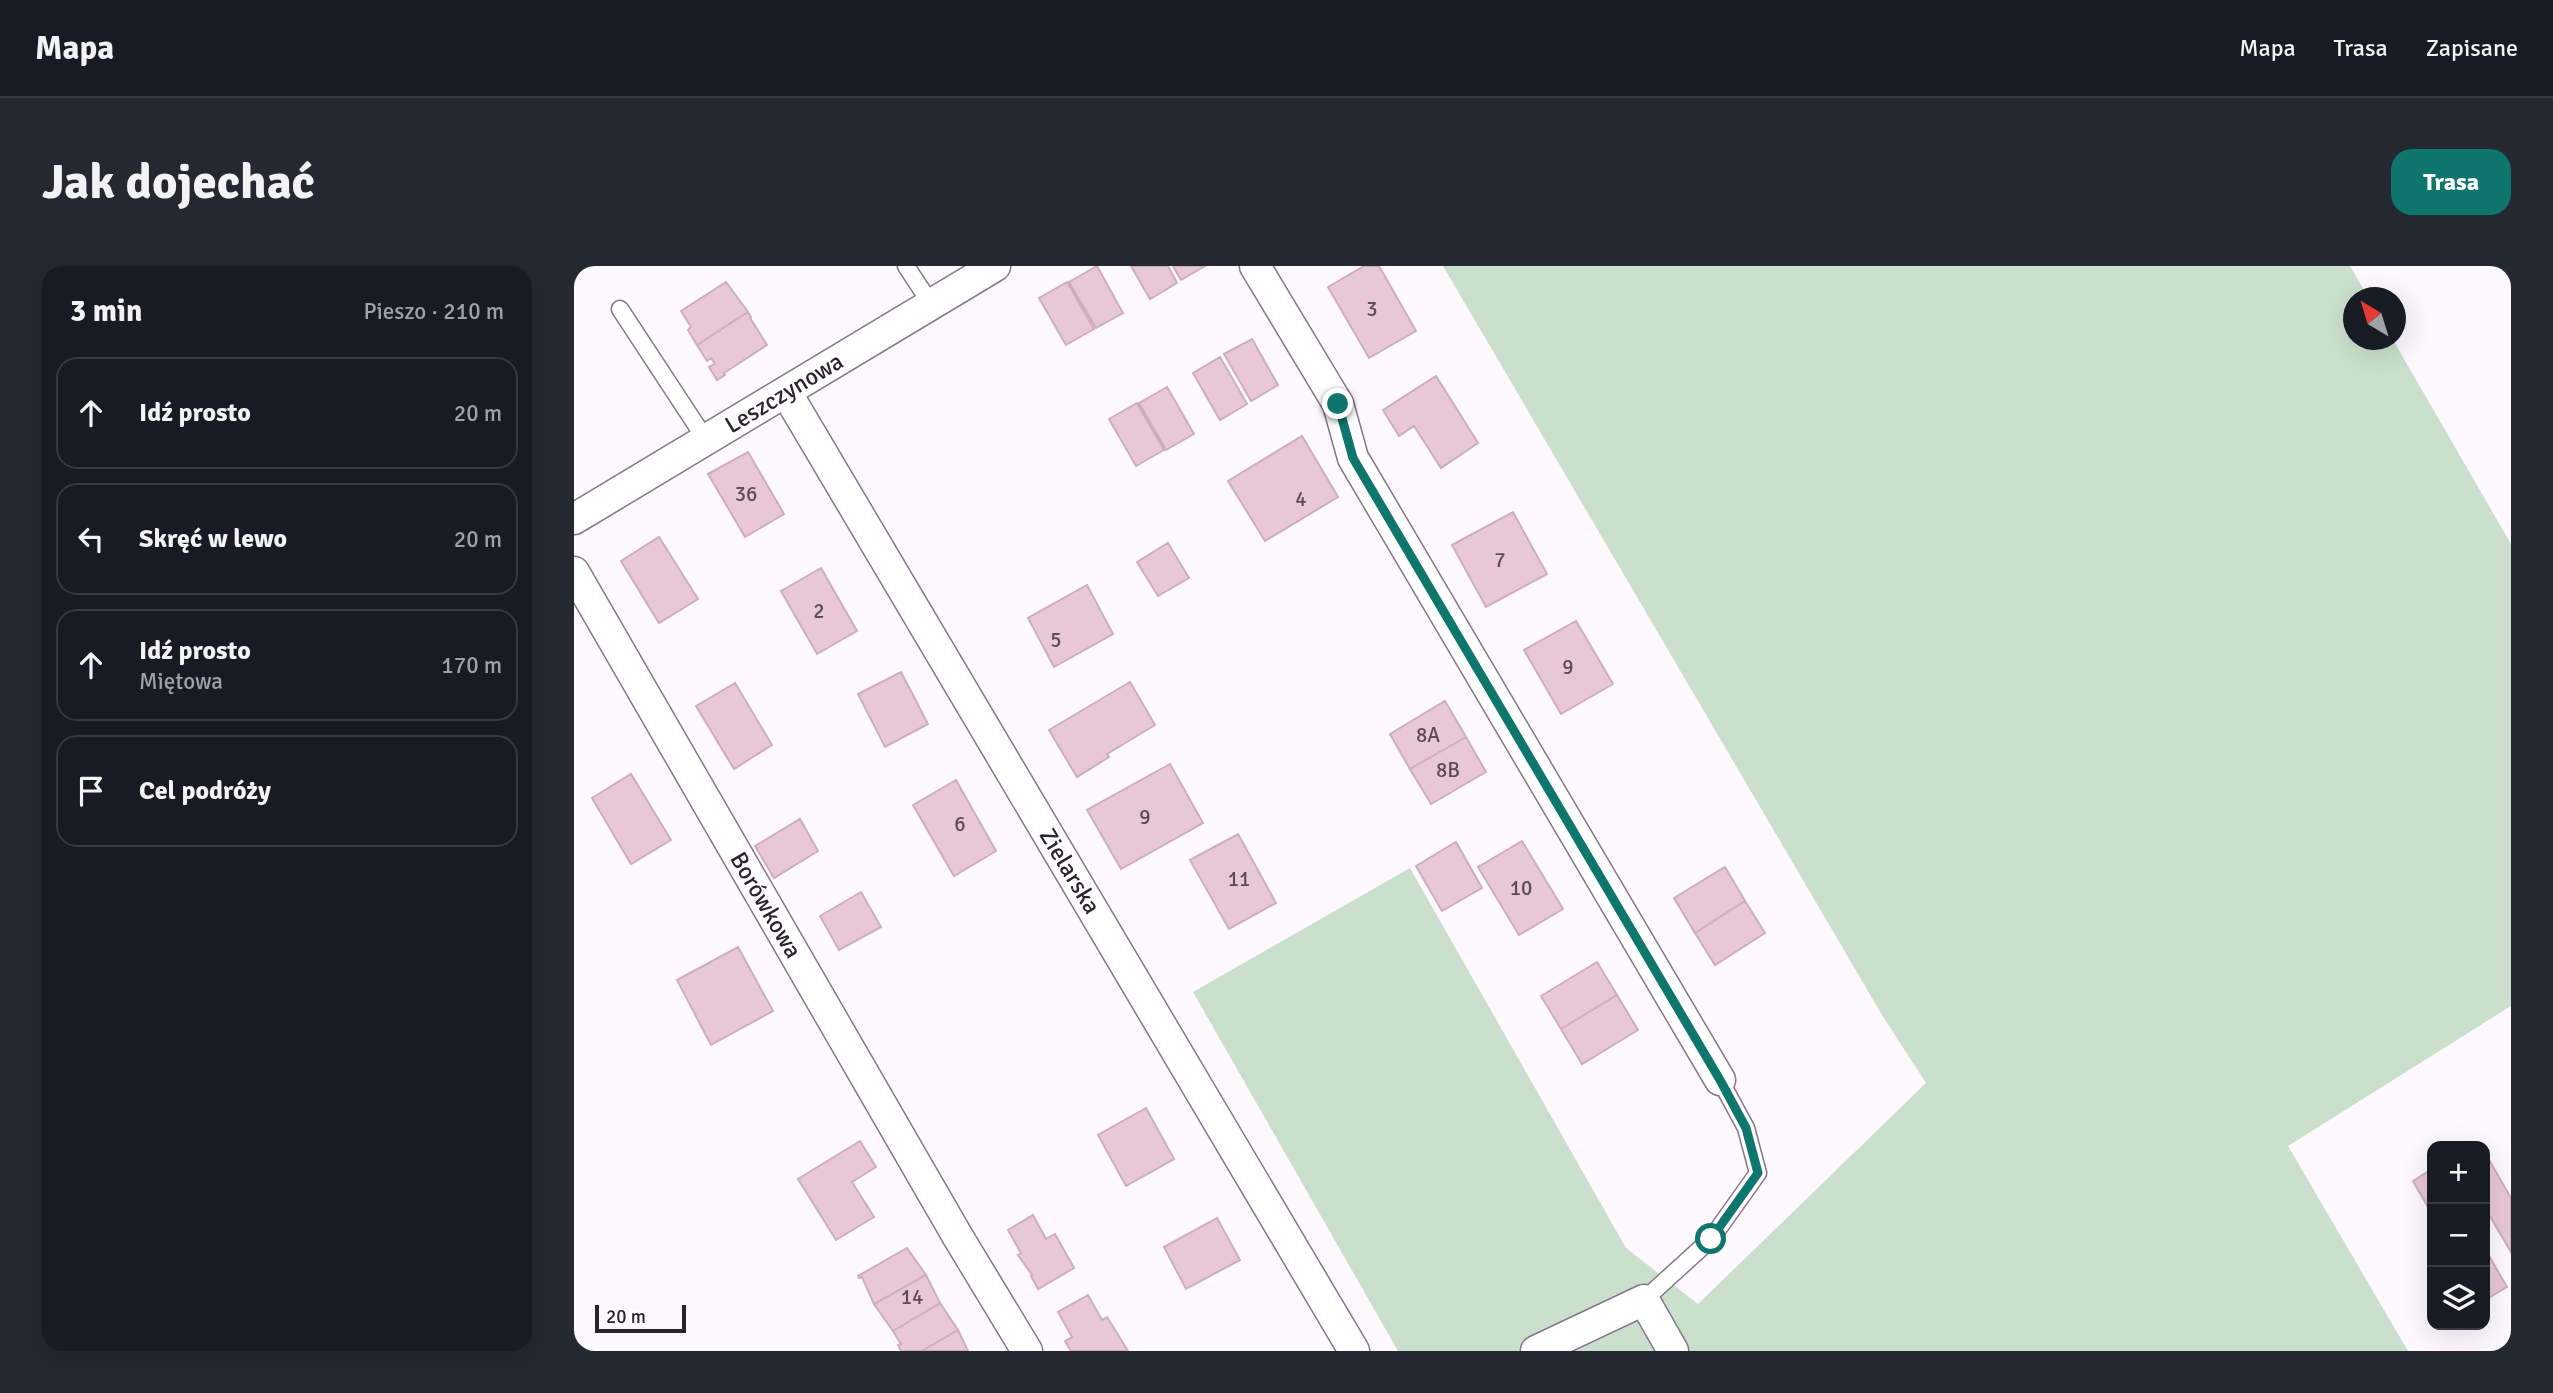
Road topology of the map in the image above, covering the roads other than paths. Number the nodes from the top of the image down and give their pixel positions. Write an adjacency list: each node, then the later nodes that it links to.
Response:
1 (906, 266): 4 (lane)
2 (995, 266): 4 (street, Leszczynowa)
3 (1255, 266): 10 (street)
4 (931, 304): 6 (street, Leszczynowa)
5 (620, 309): 7 (lane)
6 (786, 392): 7 (street, Leszczynowa); 13 (street, Zielarska)
7 (706, 440): 8 (street, Leszczynowa)
8 (574, 519)
9 (574, 572): 12 (street, Borówkowa)
10 (1720, 1080): 11 (lane)
11 (1644, 1300): 14 (street); 15 (street)
12 (1027, 1351)
13 (1354, 1351)
14 (1536, 1351)
15 (1673, 1351)

